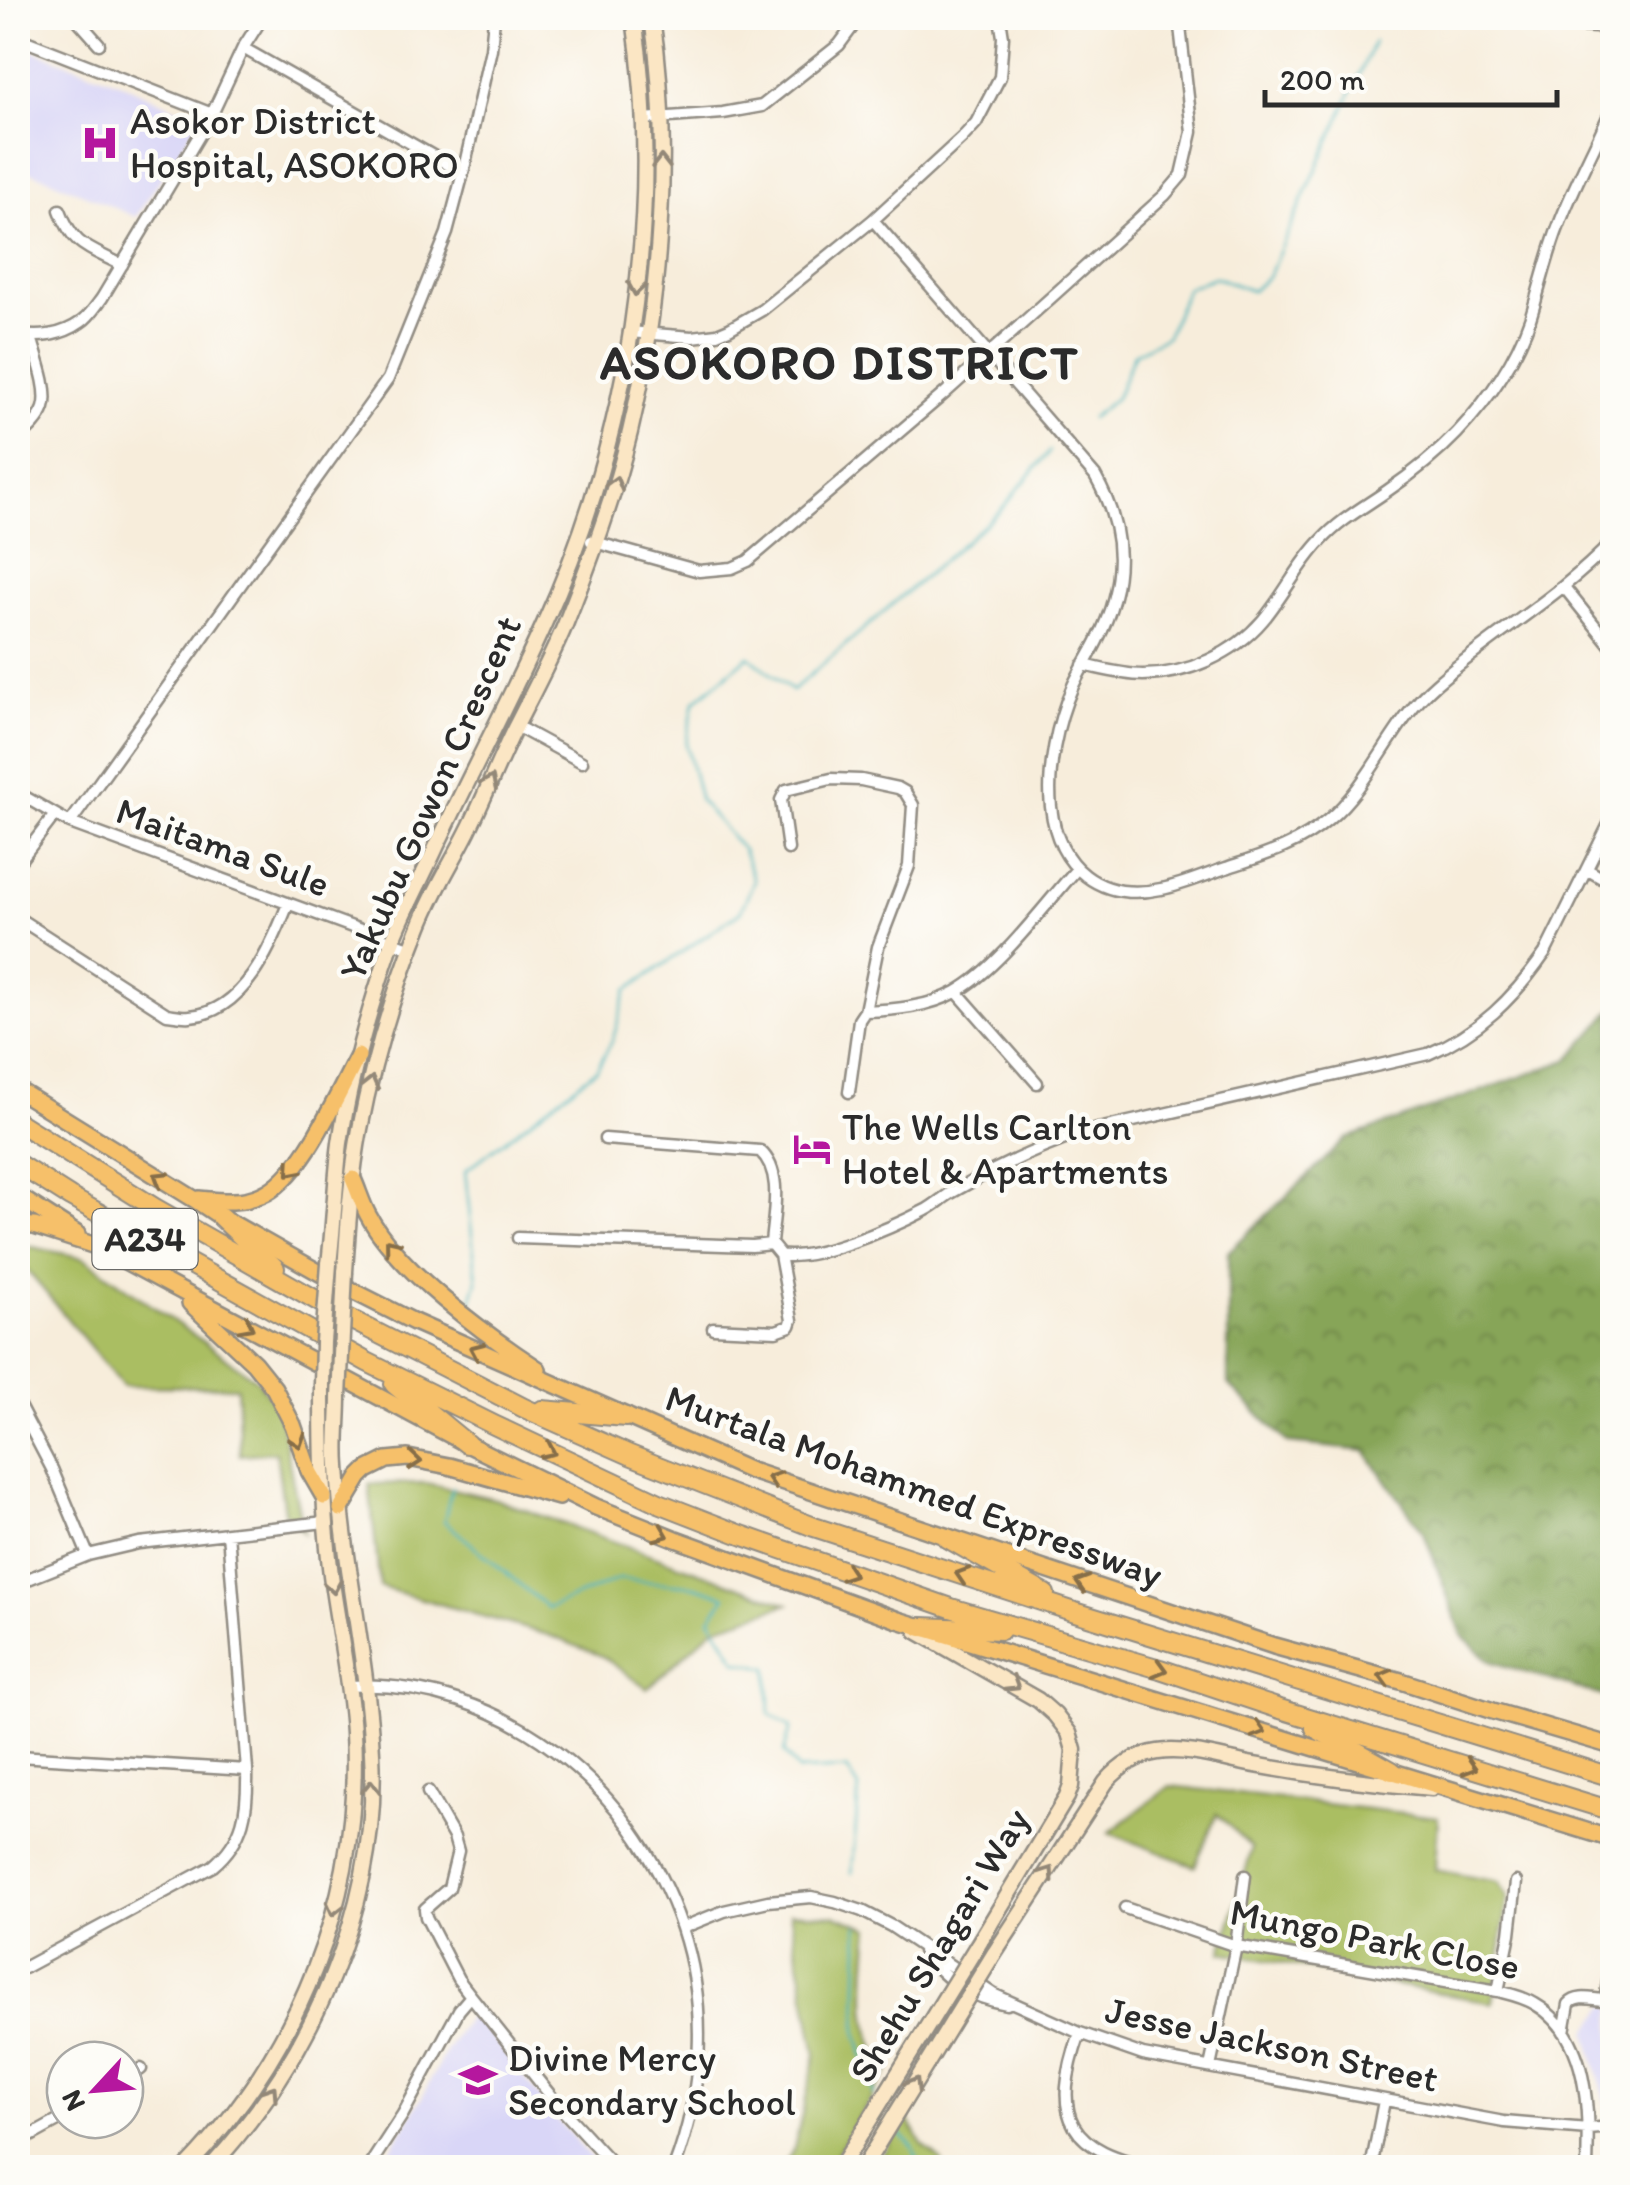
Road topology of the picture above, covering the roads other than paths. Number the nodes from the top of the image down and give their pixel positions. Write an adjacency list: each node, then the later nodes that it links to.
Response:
1 (76, 18): 13 (street)
2 (262, 18): 14 (street)
3 (494, 18): 19 (street)
4 (634, 18): 18 (main road, Yakubu Gowon Crescent)
5 (652, 18): 17 (main road, Yakubu Gowon Crescent)
6 (859, 18): 17 (street)
7 (1000, 18): 21 (street)
8 (1214, 18): 10 (street)
9 (1449, 18): 11 (street)
10 (1179, 21): 27 (street)
11 (1612, 28)
12 (18, 38): 16 (street)
13 (99, 44)
14 (243, 48): 16 (street); 19 (street)
15 (1612, 108): 34 (street)
16 (212, 114): 22 (street)
17 (661, 118): 18 (street); 25 (main road, Yakubu Gowon Crescent, one-way to 17)
18 (643, 119): 23 (main road, Yakubu Gowon Crescent, one-way to 23)
19 (463, 173): 40 (street)
20 (60, 210): 22 (street)
21 (873, 220): 25 (street); 27 (street)
22 (122, 265): 26 (street)
23 (630, 332): 25 (street); 29 (main road, Yakubu Gowon Crescent)
24 (18, 334): 26 (street)
25 (648, 334): 31 (main road, Yakubu Gowon Crescent, one-way to 25)
26 (31, 337): 28 (street)
27 (990, 353): 31 (street); 34 (street)
28 (18, 438)
29 (580, 537): 31 (street); 48 (main road, Yakubu Gowon Crescent)
30 (1612, 542): 32 (street)
31 (597, 543): 35 (main road, Yakubu Gowon Crescent)
32 (1564, 587): 33 (street); 43 (street)
33 (1612, 647)
34 (1083, 664): 43 (street)
35 (516, 726): 36 (street); 49 (main road, Yakubu Gowon Crescent, one-way to 35)
36 (582, 762)
37 (18, 793): 38 (street, Maitama Sule)
38 (54, 816): 40 (street, Maitama Sule); 42 (street)
39 (1612, 818): 44 (street)
40 (70, 823): 46 (street, Maitama Sule)
41 (788, 850): 51 (street)
42 (18, 863)
43 (1076, 870): 50 (street)
44 (1588, 870): 45 (street); 67 (street)
45 (1612, 884)
46 (288, 904): 47 (street); 48 (street, Maitama Sule)
47 (18, 918)
48 (392, 941): 49 (street, Maitama Sule); 52 (main road, Yakubu Gowon Crescent)
49 (412, 949): 59 (main road, Yakubu Gowon Crescent, one-way to 49)
50 (957, 992): 51 (street); 53 (street)
51 (864, 1011): 55 (street)
52 (358, 1056): 61 (highway, one-way to 61); 77 (main road, Yakubu Gowon Crescent, bridge)
53 (1037, 1083)
54 (18, 1087): 61 (highway, Murtala Mohammed Expressway, one-way to 54)
55 (850, 1092)
56 (18, 1122): 69 (highway, Murtala Mohammed Expressway / A234)
57 (604, 1139): 65 (street)
58 (18, 1164): 71 (highway, A234)
59 (353, 1179): 72 (highway, one-way to 59); 79 (main road, Yakubu Gowon Crescent, bridge)
60 (18, 1196): 66 (highway)
61 (194, 1198): 62 (highway, Murtala Mohammed Expressway)
62 (221, 1218): 69 (highway); 72 (highway, Murtala Mohammed Expressway, one-way to 62)
63 (18, 1225): 66 (highway)
64 (518, 1238): 65 (street)
65 (772, 1244): 67 (street)
66 (99, 1247): 68 (highway)
67 (780, 1254): 70 (street)
68 (172, 1287): 76 (highway, one-way to 76); 77 (highway, one-way to 77)
69 (297, 1289): 74 (highway, Murtala Mohammed Expressway)
70 (713, 1328)
71 (367, 1362): 76 (highway); 88 (highway, one-way to 88)
72 (575, 1394): 75 (highway, Murtala Mohammed Expressway)
73 (18, 1404): 83 (street)
74 (524, 1408): 75 (highway); 85 (highway, Murtala Mohammed Expressway, one-way to 74)
75 (626, 1417): 82 (highway, Murtala Mohammed Expressway, one-way to 75)
76 (467, 1444): 78 (highway)
77 (324, 1497): 80 (main road, Yakubu Gowon Crescent)
78 (596, 1507): 79 (highway, one-way to 78); 86 (highway, one-way to 86)
79 (341, 1509): 89 (main road, Yakubu Gowon Crescent)
80 (325, 1522): 81 (street); 90 (main road, Yakubu Gowon Crescent, one-way to 90)
81 (228, 1533): 83 (street); 94 (street)
82 (947, 1538): 85 (highway); 92 (highway, Murtala Mohammed Expressway, one-way to 82)
83 (88, 1556): 84 (street)
84 (18, 1583)
85 (1076, 1612): 96 (highway, Murtala Mohammed Expressway)
86 (898, 1620): 87 (highway); 123 (main road, Shehu Shagari Way, one-way to 123, bridge)
87 (921, 1627): 88 (highway); 95 (highway, one-way to 95)
88 (1029, 1632): 91 (highway, one-way to 91)
89 (365, 1685): 90 (street); 104 (street); 119 (main road, Yakubu Gowon Crescent, one-way to 89)
90 (348, 1686): 118 (main road, Yakubu Gowon Crescent, one-way to 118)
91 (1280, 1708): 95 (highway); 99 (highway, one-way to 99)
92 (1612, 1746)
93 (18, 1756): 94 (street)
94 (247, 1770): 107 (street)
95 (1392, 1771): 97 (highway)
96 (1612, 1777)
97 (1452, 1789): 100 (highway); 124 (main road, Shehu Shagari Way, one-way to 97, bridge)
98 (428, 1792): 109 (street)
99 (1612, 1811)
100 (1612, 1839)
101 (1245, 1876): 105 (street)
102 (1516, 1882): 108 (street)
103 (1125, 1908): 105 (street, Mungo Park Close)
104 (682, 1928): 111 (street, Jesse Jackson Street); 122 (street)
105 (1236, 1946): 108 (street, Mungo Park Close); 112 (street)
106 (1612, 1956): 110 (street)
107 (18, 1972)
108 (1498, 1990): 110 (street, Mungo Park Close)
109 (471, 1996): 120 (street); 121 (street)
110 (1564, 2032): 116 (street, Mungo Park Close)
111 (1080, 2033): 112 (street, Jesse Jackson Street); 125 (street)
112 (1210, 2067): 113 (street, Jesse Jackson Street)
113 (1384, 2101): 116 (street, Jesse Jackson Street); 126 (street)
114 (45, 2127): 117 (street)
115 (1612, 2127): 116 (street, Jesse Jackson Street)
116 (1588, 2129): 127 (street, Mungo Park Close)
117 (18, 2143)
118 (186, 2168)
119 (210, 2168)
120 (368, 2168)
121 (616, 2168)
122 (674, 2168)
123 (840, 2168)
124 (864, 2168)
125 (1158, 2168)
126 (1371, 2168)
127 (1587, 2168)

